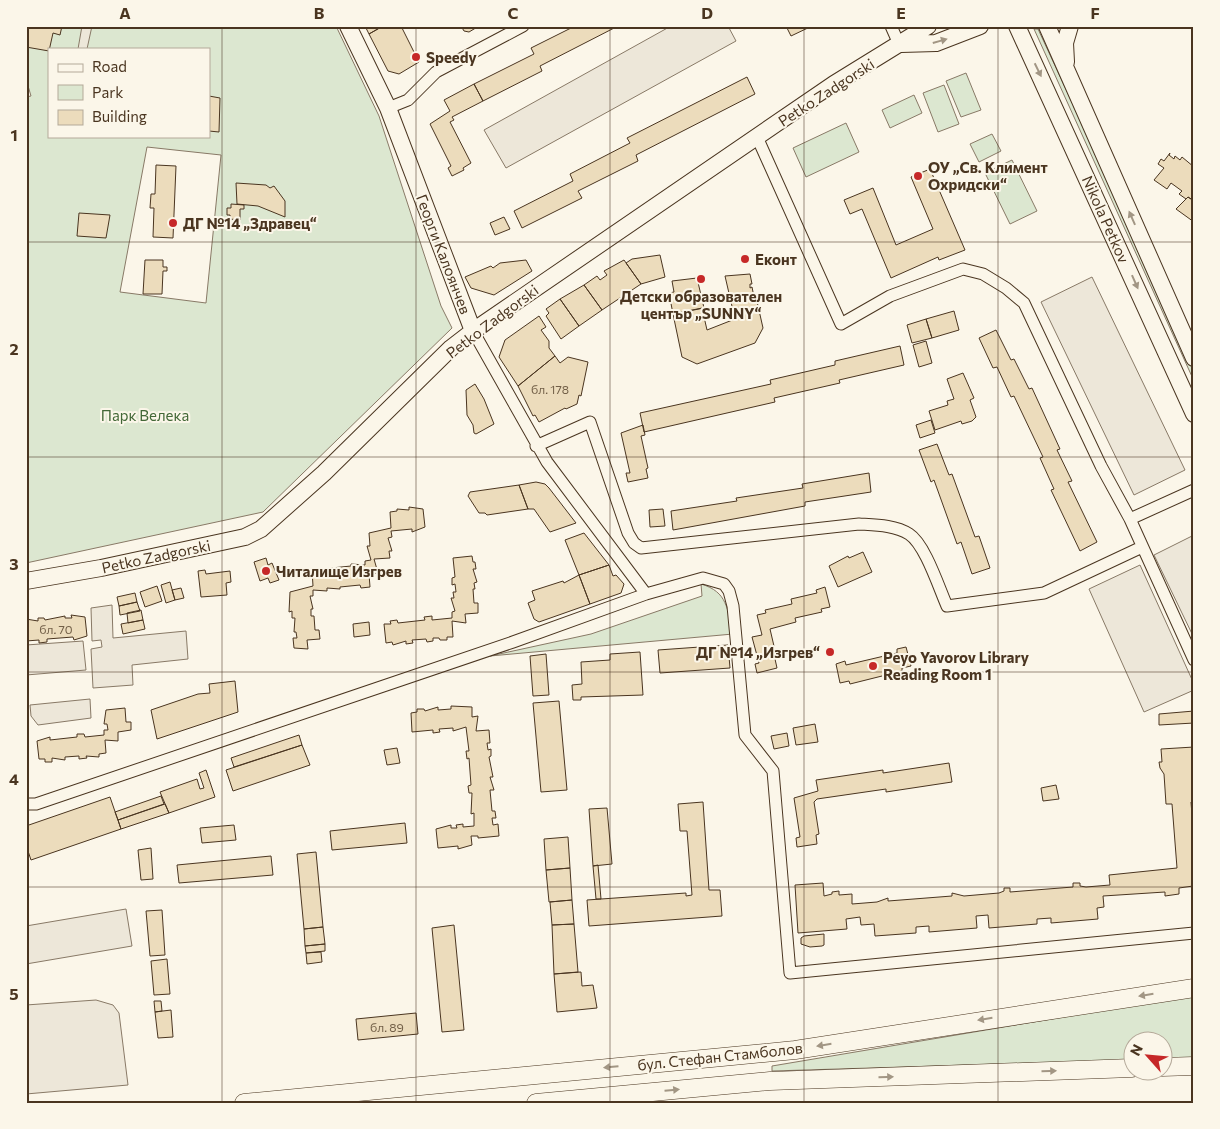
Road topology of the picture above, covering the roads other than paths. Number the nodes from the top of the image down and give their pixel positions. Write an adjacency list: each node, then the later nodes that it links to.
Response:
1 (348, 26): 11 (street, Георги Калоянчев)
2 (523, 26): 11 (street)
3 (891, 26): 9 (street)
4 (928, 26): 9 (street, Petko Zadgorski)
5 (980, 26): 9 (street, one-way to 5)
6 (1017, 26): 15 (street, Nikola Petkov, one-way to 15)
7 (1047, 26): 10 (street, Nikola Petkov)
8 (1070, 26): 10 (street)
9 (899, 44): 12 (street, Petko Zadgorski)
10 (1067, 72): 14 (street, Nikola Petkov, one-way to 10)
11 (388, 108): 13 (street, Георги Калоянчев)
12 (757, 138): 13 (street, Petko Zadgorski); 18 (street)
13 (473, 331): 16 (street, Георги Калоянчев); 20 (street, Petko Zadgorski)
14 (1194, 358)
15 (1194, 414)
16 (536, 446): 19 (street); 21 (street, Георги Калоянчев)
17 (1194, 490): 18 (street)
18 (1130, 519): 19 (street)
19 (1142, 547): 22 (street)
20 (26, 581)
21 (646, 594): 23 (street); 24 (street)
22 (1194, 660)
23 (26, 804)
24 (1194, 933)
25 (1194, 988): 29 (main road, бул. Стефан Стамболов, one-way to 29)
26 (1194, 1066): 27 (main road)
27 (1172, 1067)
28 (1122, 1068): 32 (main road, бул. Стефан Стамболов, one-way to 28)
29 (438, 1085): 30 (main road, бул. Стефан Стамболов); 31 (main road)
30 (244, 1103)
31 (374, 1103)
32 (536, 1103)

